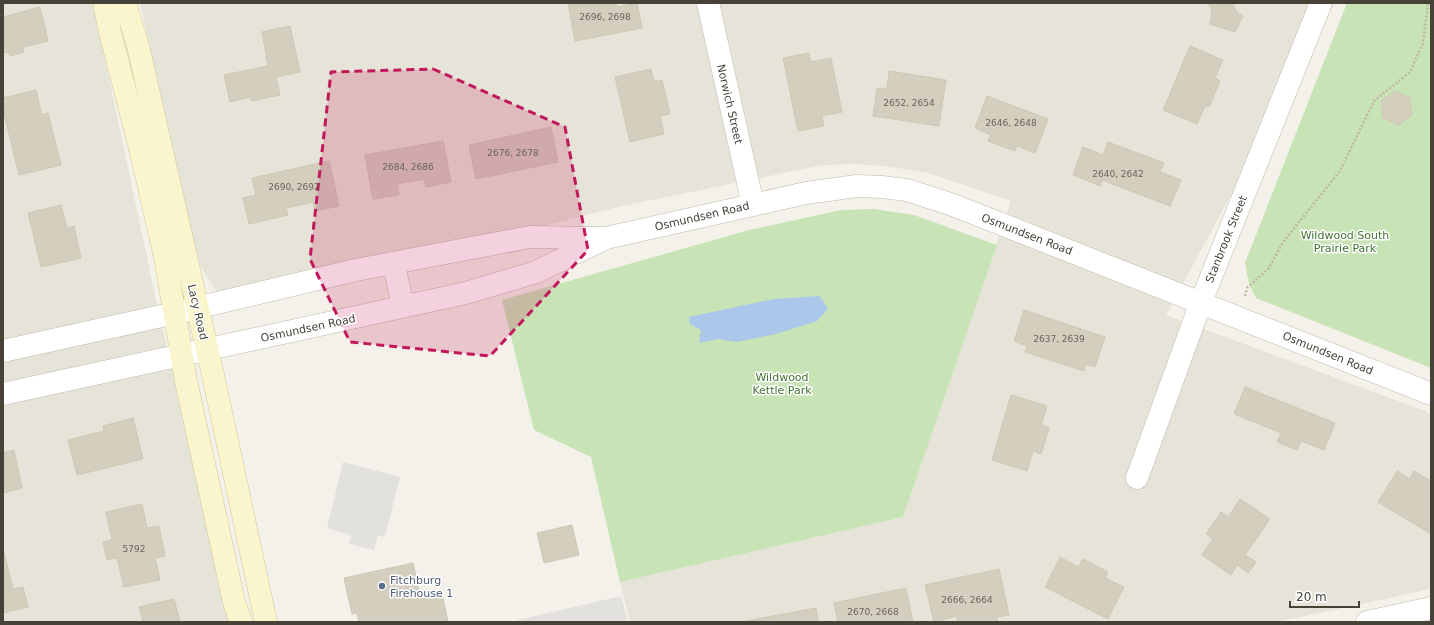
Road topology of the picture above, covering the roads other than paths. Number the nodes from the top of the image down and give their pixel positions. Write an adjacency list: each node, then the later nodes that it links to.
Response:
1 (104, 3): 11 (street, Lacy Road)
2 (125, 3): 10 (street, Lacy Road)
3 (708, 3): 5 (street, Norwich Street)
4 (1321, 3): 8 (street, Stanbrook Street)
5 (753, 205): 6 (street, Osmundsen Road); 8 (street, Osmundsen Road)
6 (606, 238): 7 (street, Osmundsen Road); 9 (street, Osmundsen Road)
7 (394, 264): 9 (street); 10 (street, Osmundsen Road)
8 (1201, 302): 16 (street, Osmundsen Road); 17 (street, Stanbrook Street)
9 (403, 307): 12 (street, Osmundsen Road)
10 (197, 308): 11 (street, Osmundsen Road); 12 (street, Lacy Road)
11 (175, 313): 13 (street, Osmundsen Road); 14 (street, Lacy Road)
12 (207, 350): 14 (street, Osmundsen Road); 20 (street, Lacy Road)
13 (3, 351)
14 (182, 355): 15 (street, Osmundsen Road); 19 (street, Lacy Road)
15 (3, 394)
16 (1431, 394)
17 (1137, 478)
18 (1431, 608): 21 (street)
19 (241, 622)
20 (266, 622)
21 (1367, 622)

